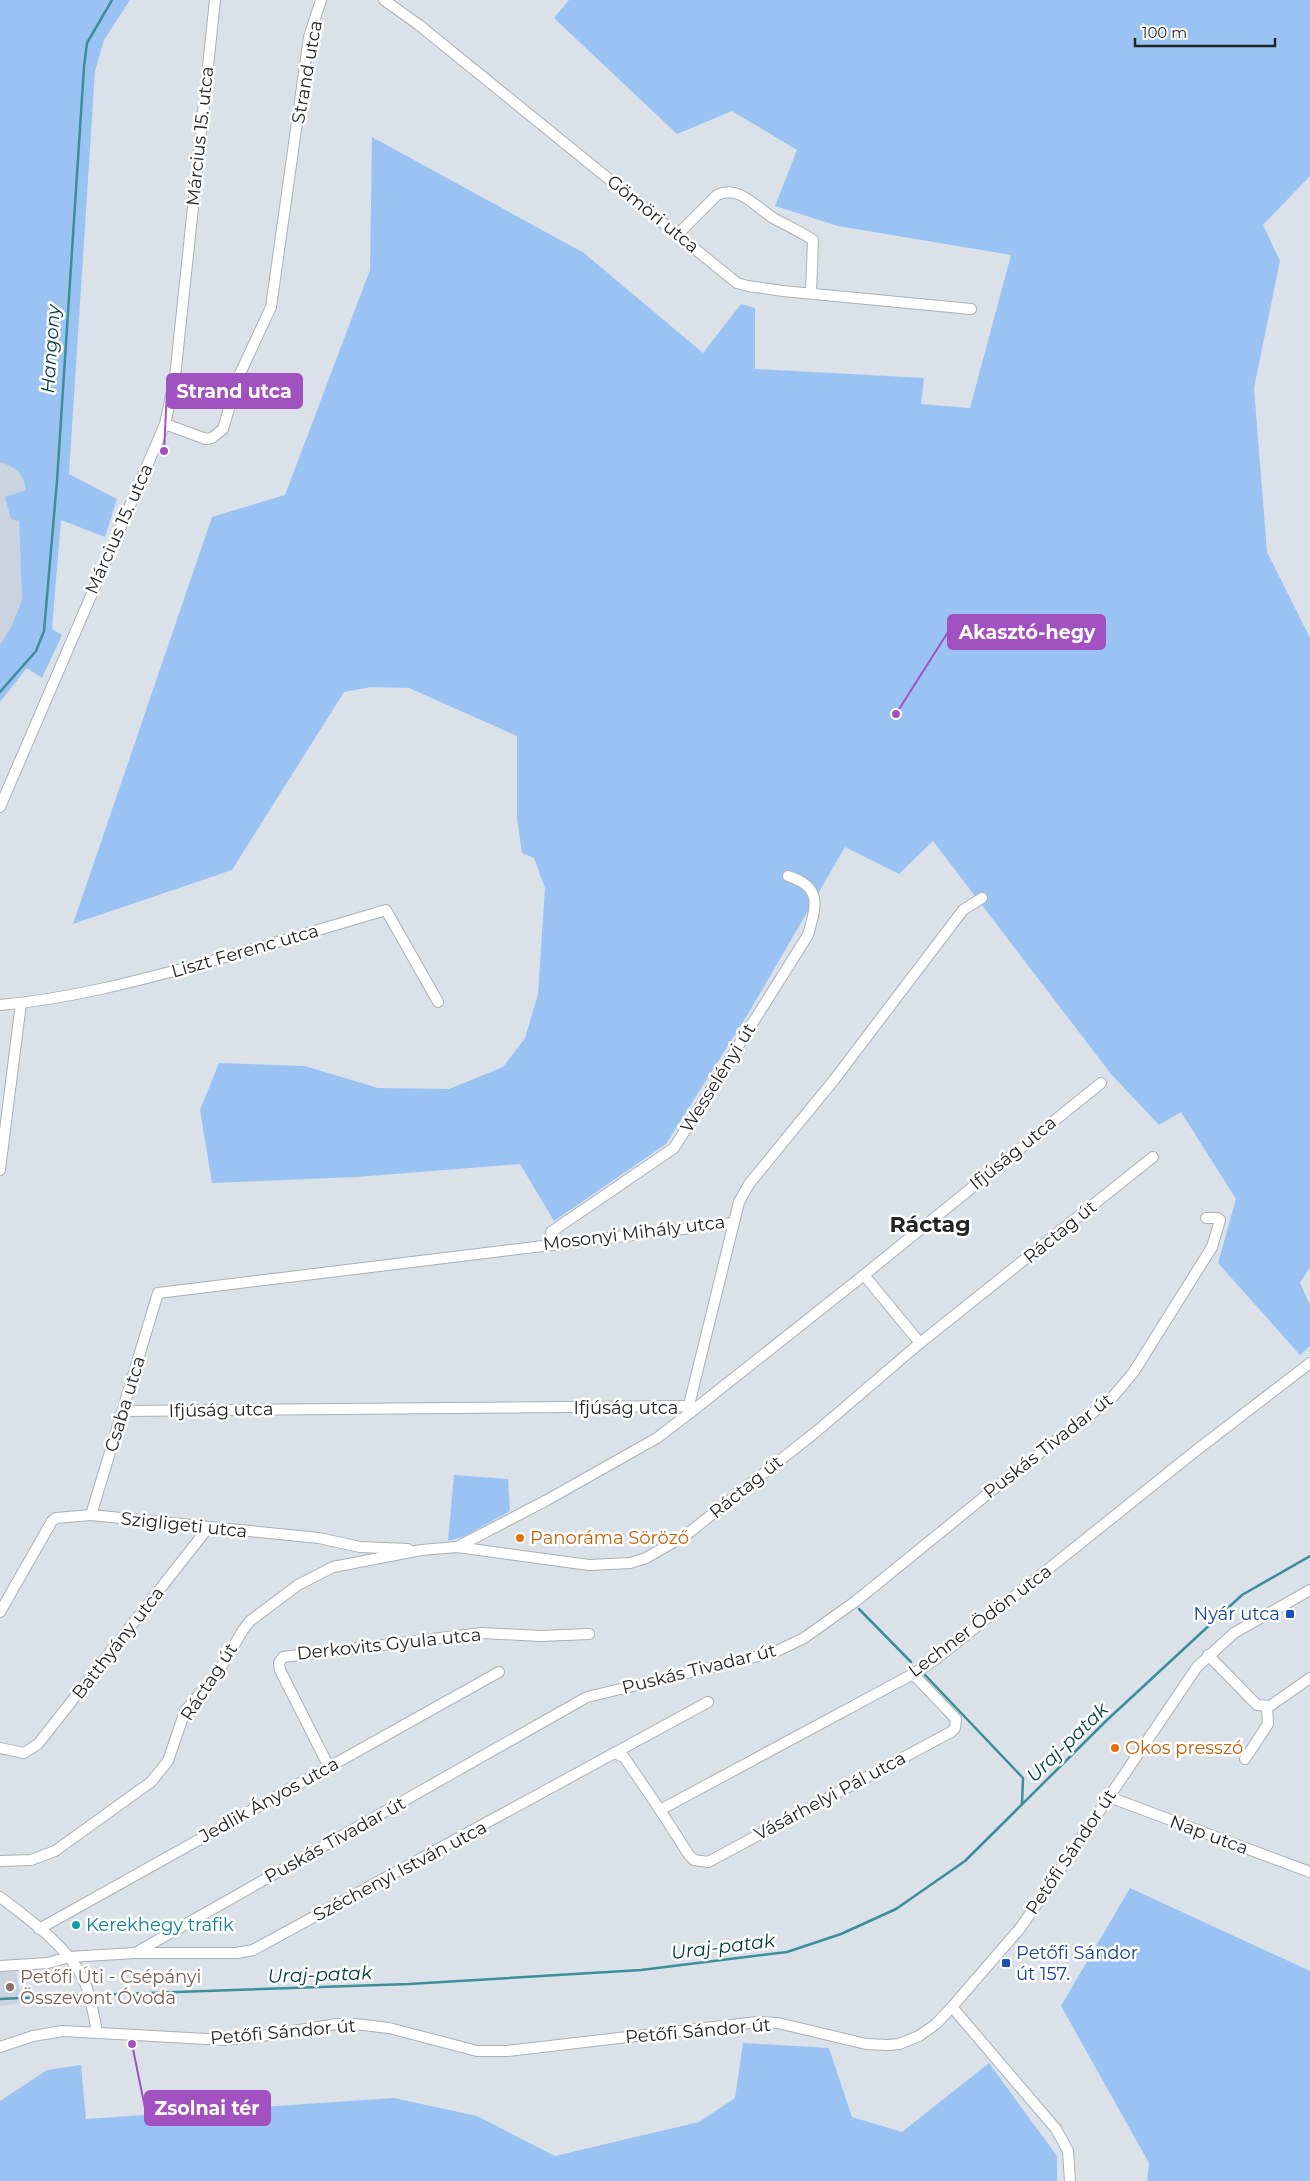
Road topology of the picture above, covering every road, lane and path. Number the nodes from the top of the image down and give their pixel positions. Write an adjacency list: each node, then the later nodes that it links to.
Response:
1 (215, 0): 7 (street, Március 15. utca)
2 (321, 0): 7 (street, Strand utca)
3 (384, 0): 4 (street, Gömöri utca)
4 (678, 234): 5 (street, Gömöri utca); 5 (street)
5 (811, 293): 6 (street, Gömöri utca)
6 (971, 309)
7 (165, 424): 8 (street, Március 15. utca)
8 (0, 807)
9 (788, 876): 19 (street, Wesselényi út)
10 (982, 898): 18 (street, Mosonyi Mihály utca)
11 (438, 1002): 12 (street, Liszt Ferenc utca)
12 (21, 1003): 13 (street, Liszt Ferenc utca); 16 (street)
13 (0, 1005)
14 (1101, 1083): 20 (street, Ifjúság utca)
15 (1153, 1157): 22 (street, Ráctag út)
16 (0, 1170)
17 (1206, 1218): 49 (street, Puskás Tivadar út)
18 (732, 1223): 19 (street, Mosonyi Mihály utca); 25 (street)
19 (554, 1244): 21 (street, Mosonyi Mihály utca)
20 (864, 1275): 22 (street); 25 (street, Ifjúság utca)
21 (158, 1293): 24 (street, Csaba utca)
22 (920, 1343): 28 (street, Ráctag út)
23 (1310, 1363): 35 (street, Lechner Ödön utca)
24 (124, 1411): 25 (street, Ifjúság utca); 26 (street, Csaba utca)
25 (691, 1412): 28 (street)
26 (91, 1514): 27 (street, Szigligeti utca); 31 (street, Szigligeti utca)
27 (208, 1528): 29 (street, Szigligeti utca); 39 (street, Batthyány utca)
28 (457, 1547): 29 (street)
29 (421, 1550): 45 (street, Ráctag út)
30 (1310, 1590): 33 (street, Petőfi Sándor út)
31 (0, 1612)
32 (589, 1634): 42 (street, Derkovits Gyula utca)
33 (1208, 1655): 38 (street); 43 (street, Petőfi Sándor út)
34 (499, 1672): 42 (street, Jedlik Ányos utca)
35 (913, 1674): 44 (street, Lechner Ödön utca); 44 (street, Vásárhelyi Pál utca)
36 (1310, 1678): 38 (street)
37 (708, 1702): 40 (street, Széchenyi István utca)
38 (1267, 1707): 41 (street)
39 (0, 1748)
40 (614, 1753): 44 (street); 49 (street, Széchenyi István utca)
41 (1245, 1759)
42 (329, 1767): 48 (street, Jedlik Ányos utca)
43 (1109, 1798): 46 (street, Nap utca); 52 (street, Petőfi Sándor út)
44 (660, 1810)
45 (0, 1861)
46 (1310, 1872)
47 (0, 1897): 48 (street)
48 (39, 1929): 50 (street)
49 (135, 1953): 50 (street, Széchenyi István utca)
50 (69, 1957): 51 (street, Széchenyi István utca); 53 (street)
51 (0, 1966)
52 (952, 2007): 53 (street, Petőfi Sándor út); 55 (street)
53 (97, 2032): 54 (street, Petőfi Sándor út)
54 (0, 2048)
55 (1070, 2181)

